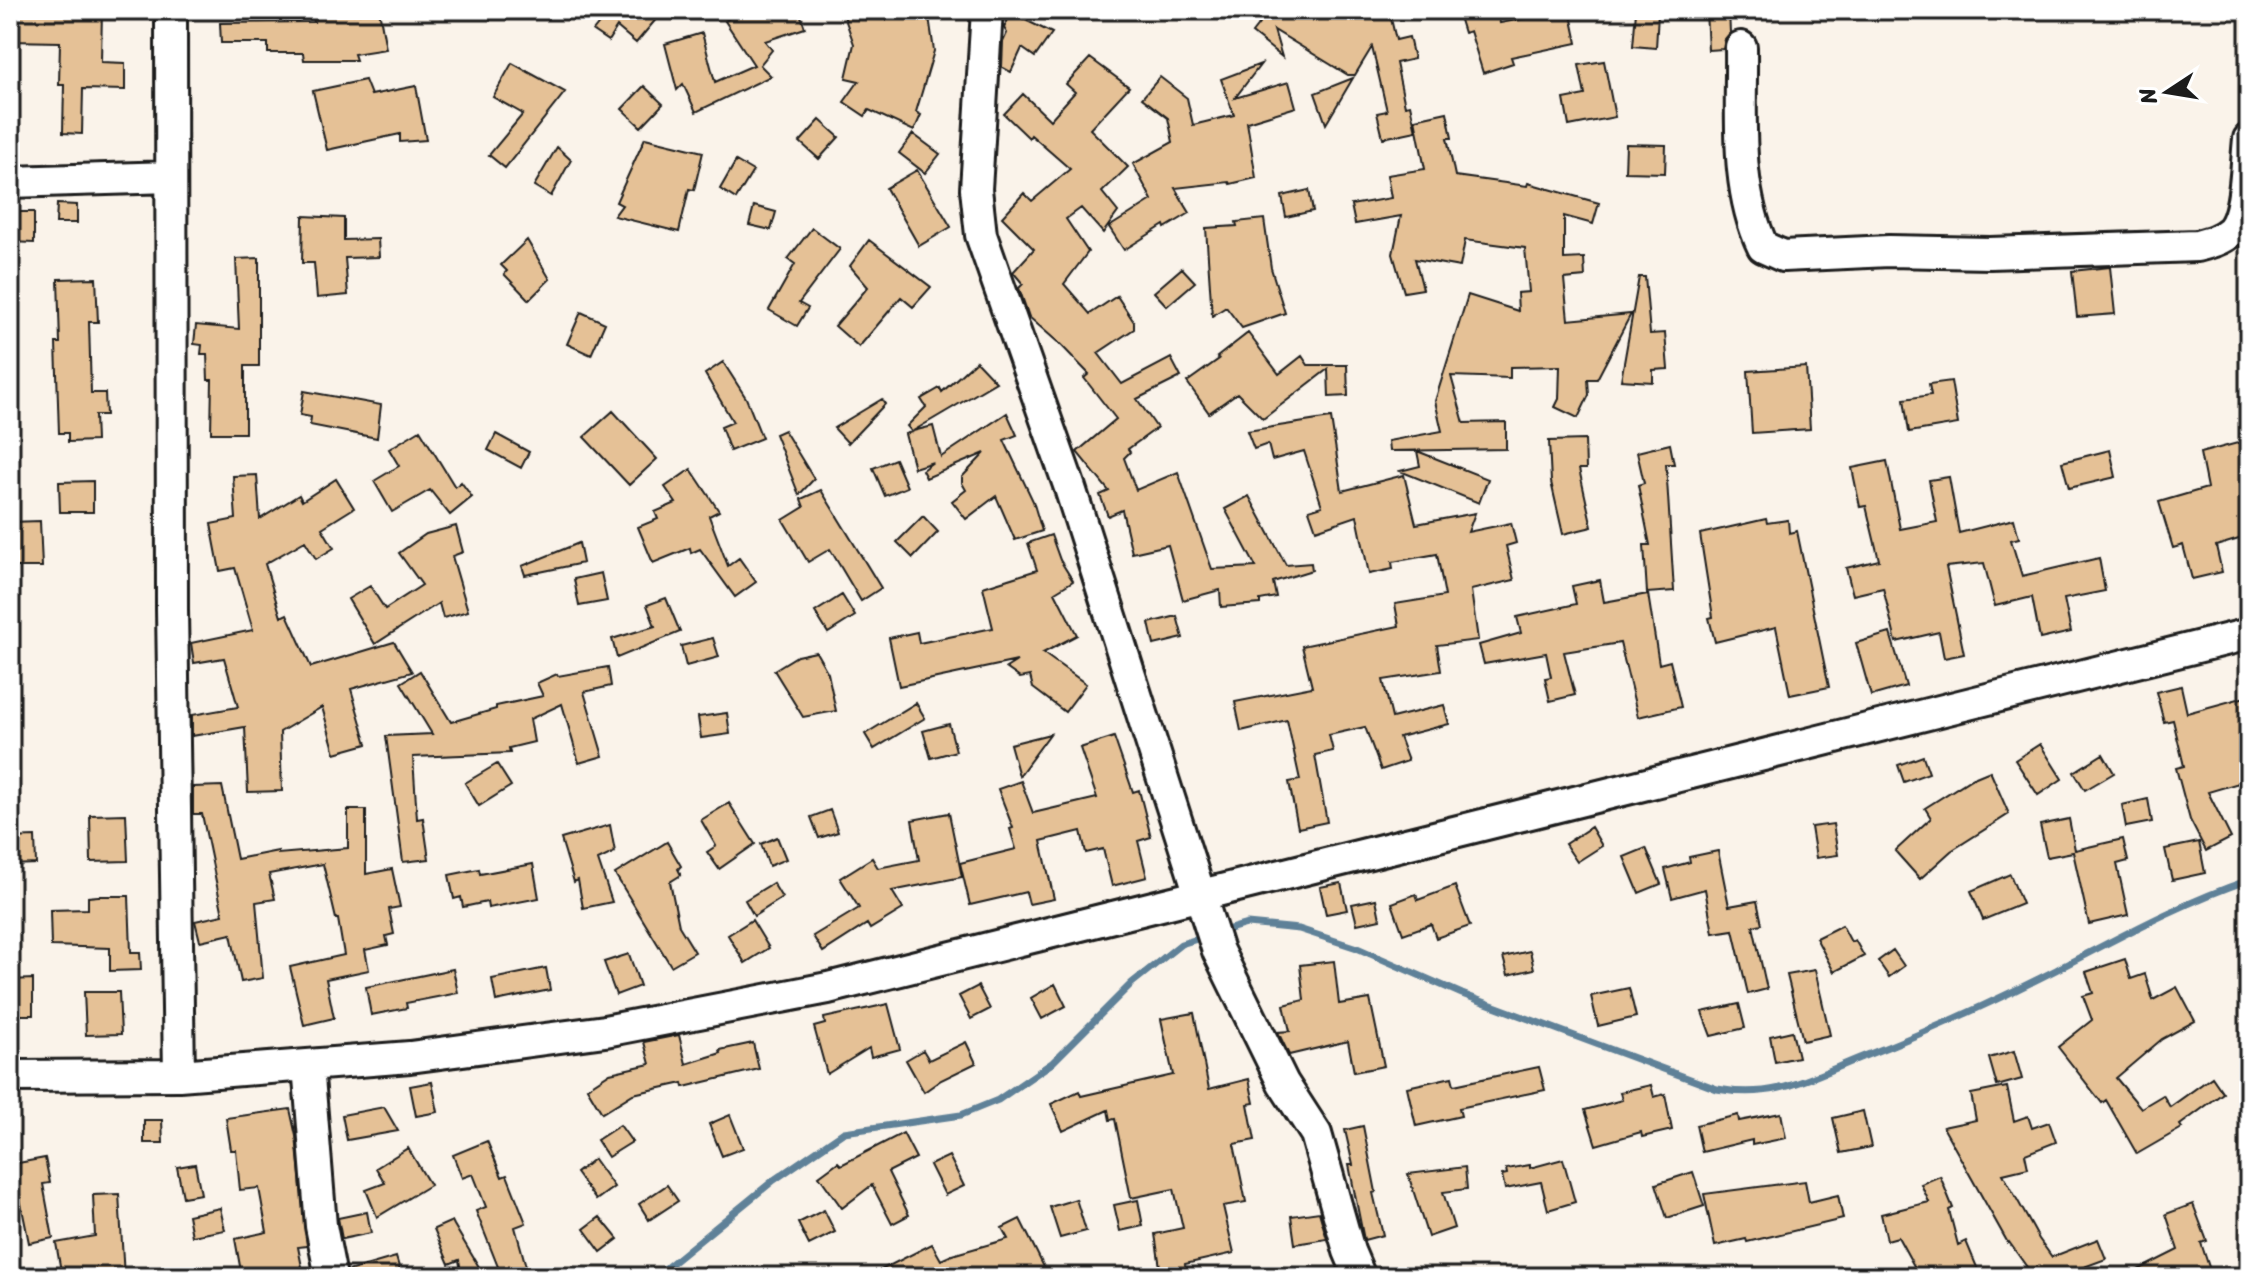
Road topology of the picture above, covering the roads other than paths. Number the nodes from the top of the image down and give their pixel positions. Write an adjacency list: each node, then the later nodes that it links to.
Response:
1 (171, 10): 5 (street)
2 (987, 10): 8 (street)
3 (1741, 47): 4 (street)
4 (2249, 139)
5 (171, 177): 6 (street); 10 (street)
6 (10, 182)
7 (2249, 634): 8 (street)
8 (1204, 904): 9 (street); 13 (street)
9 (308, 1065): 10 (street); 12 (street)
10 (179, 1075): 11 (street)
11 (10, 1076)
12 (331, 1277)
13 (1360, 1277)

